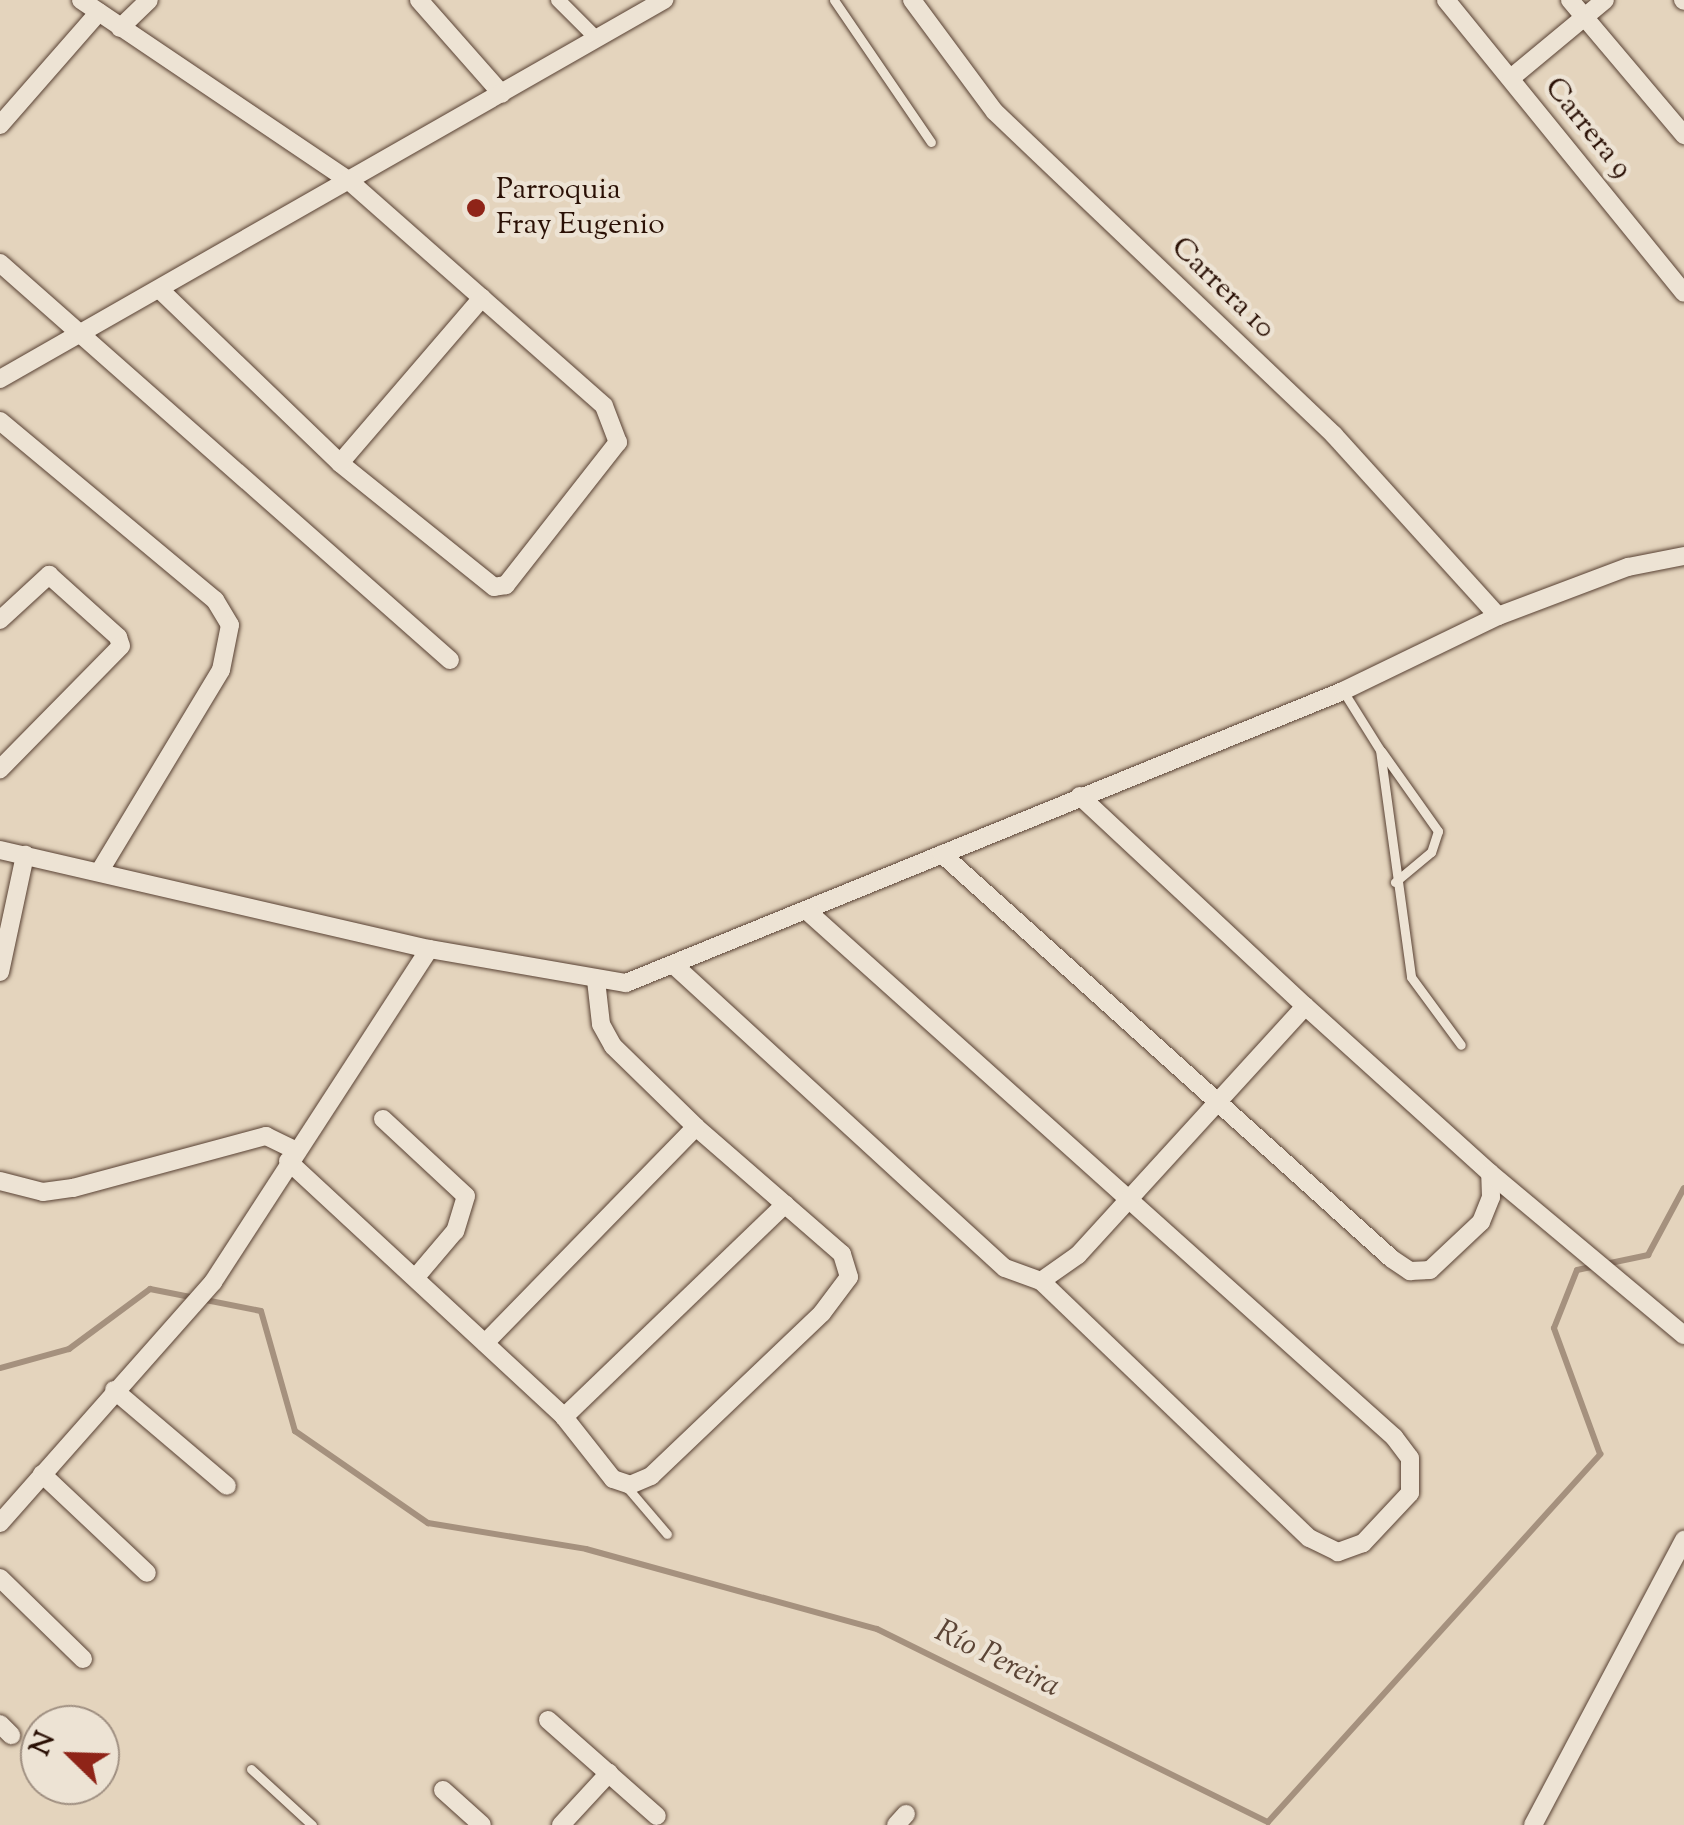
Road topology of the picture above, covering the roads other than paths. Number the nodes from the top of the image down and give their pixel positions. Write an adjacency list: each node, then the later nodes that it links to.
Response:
1 (81, 0): 11 (street)
2 (149, 0): 13 (street)
3 (418, 0): 16 (street)
4 (558, 0): 14 (street)
5 (664, 0): 14 (street)
6 (834, 0): 19 (lane)
7 (912, 0): 30 (street, Carrera 10)
8 (1446, 0): 15 (street, Carrera 9)
9 (1570, 0): 12 (street)
10 (1605, 0): 12 (street)
11 (100, 12): 13 (street); 17 (street)
12 (1584, 18): 15 (street); 18 (street)
13 (120, 28): 20 (street)
14 (597, 39): 16 (street)
15 (1511, 78): 23 (street, Carrera 9)
16 (502, 94): 20 (street)
17 (0, 125)
18 (1684, 135)
19 (931, 142)
20 (348, 180): 22 (street); 24 (street)
21 (0, 264): 25 (street)
22 (162, 292): 25 (street); 28 (street)
23 (1684, 293)
24 (482, 298): 28 (street); 28 (street)
25 (80, 331): 26 (street); 32 (street)
26 (0, 380)
27 (0, 421): 40 (street)
28 (340, 463)
29 (1684, 556): 30 (street)
30 (1498, 616): 33 (street)
31 (0, 620): 35 (street)
32 (450, 660)
33 (1343, 691): 34 (lane); 36 (street)
34 (1380, 750): 41 (lane); 41 (lane)
35 (0, 769)
36 (1080, 796): 38 (street); 47 (street)
37 (0, 850): 39 (street)
38 (942, 854): 42 (street); 49 (street)
39 (25, 855): 40 (street); 45 (street)
40 (99, 872): 43 (street)
41 (1395, 882): 48 (lane)
42 (806, 910): 44 (street); 55 (street)
43 (429, 949): 46 (street); 52 (street)
44 (675, 966): 46 (street); 58 (street)
45 (0, 972)
46 (596, 980): 51 (street)
47 (1305, 1006): 49 (street); 53 (street)
48 (1461, 1045)
49 (1222, 1099): 53 (street); 55 (street)
50 (383, 1120): 57 (street)
51 (696, 1127): 56 (street); 60 (street)
52 (292, 1156): 54 (street); 57 (street); 61 (street)
53 (1490, 1173): 59 (street)
54 (0, 1181)
55 (1126, 1197): 58 (street); 58 (street)
56 (784, 1204): 62 (street); 64 (street)
57 (416, 1277): 60 (street)
58 (1041, 1280)
59 (1684, 1335)
60 (484, 1342): 62 (street)
61 (114, 1390): 63 (street); 65 (street)
62 (564, 1417): 64 (street)
63 (42, 1474): 66 (street); 69 (street)
64 (625, 1484): 67 (lane)
65 (227, 1486)
66 (0, 1523)
67 (667, 1534)
68 (1684, 1540): 80 (street)
69 (147, 1573)
70 (0, 1578): 71 (street)
71 (83, 1659)
72 (548, 1720): 74 (street)
73 (251, 1769): 77 (lane)
74 (610, 1773): 76 (street); 79 (street)
75 (443, 1790): 78 (street)
76 (657, 1816)
77 (312, 1825)
78 (482, 1825)
79 (562, 1825)
80 (1533, 1825)

